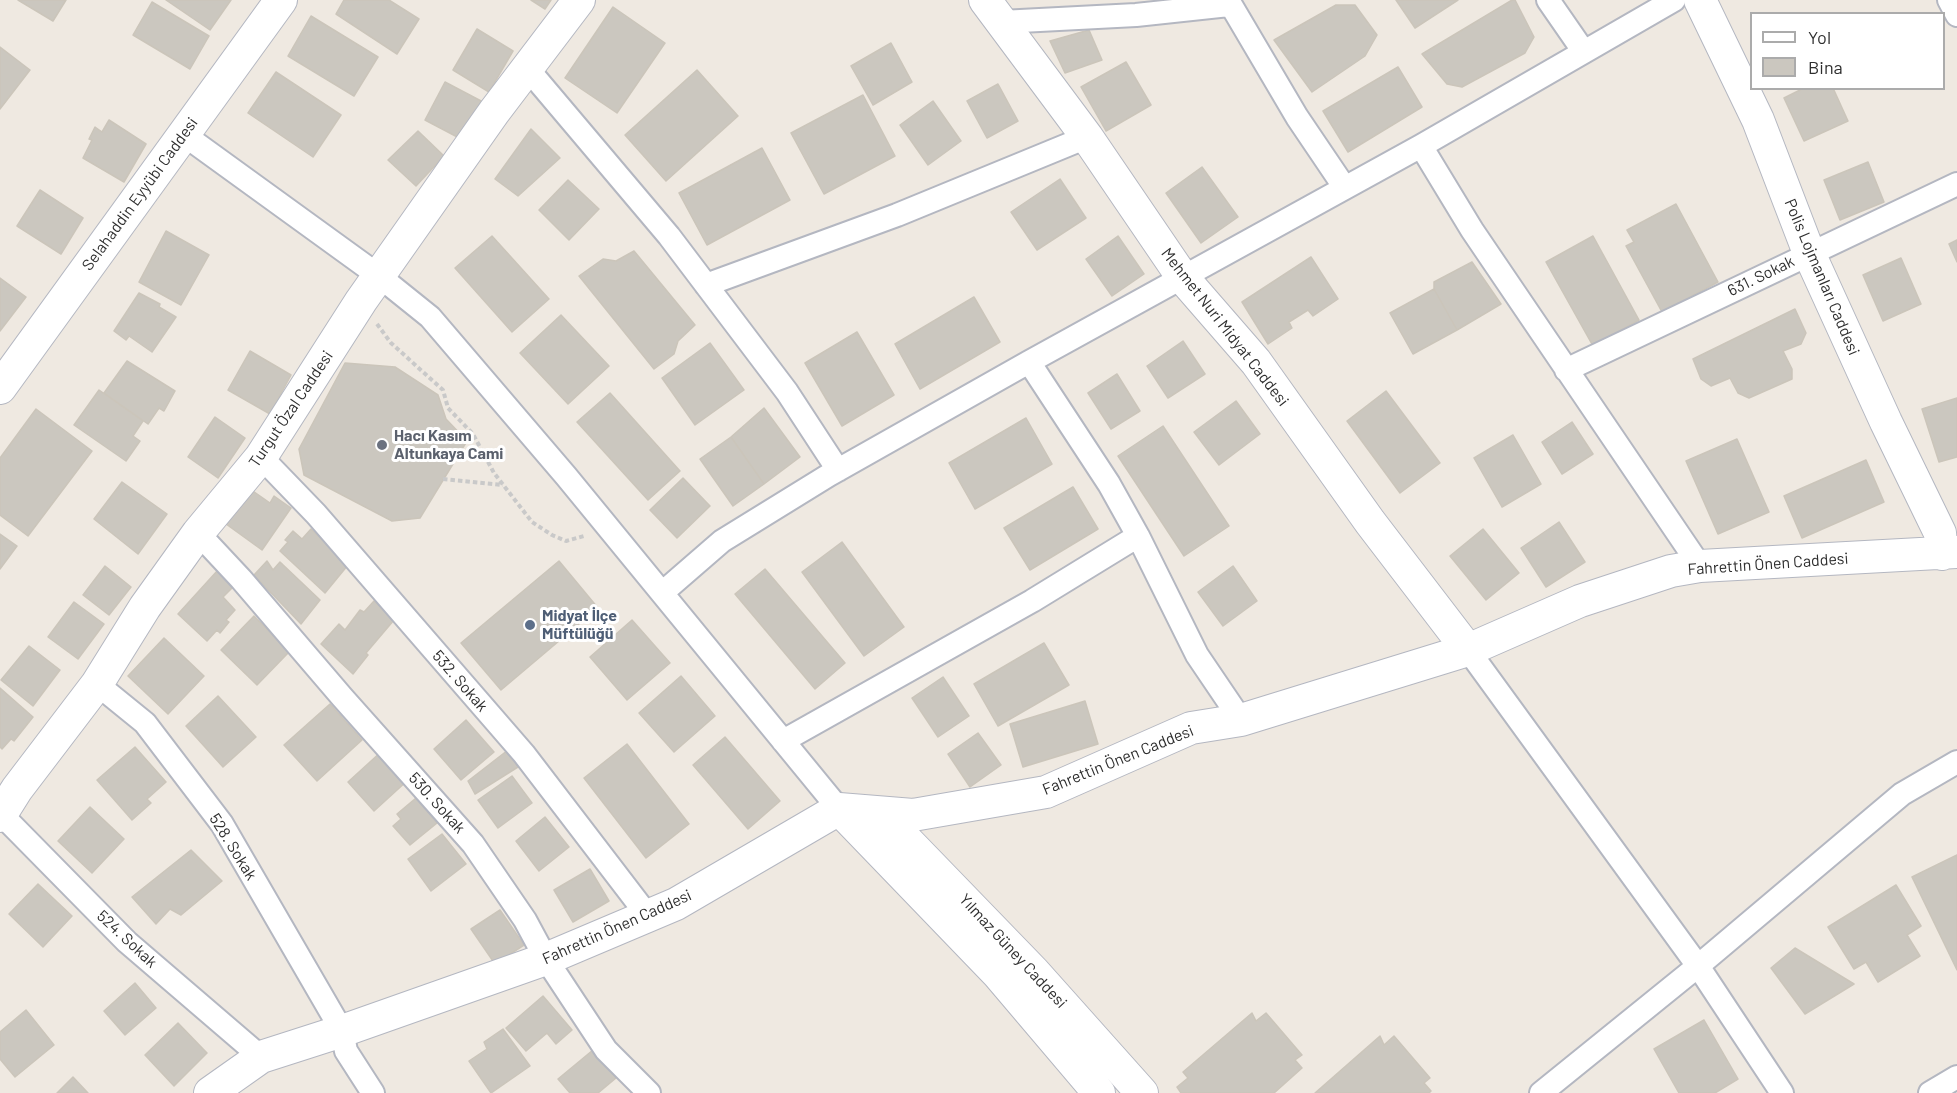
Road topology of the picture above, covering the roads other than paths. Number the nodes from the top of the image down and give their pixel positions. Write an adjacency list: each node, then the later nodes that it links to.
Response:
1 (281, 0): 13 (street, Selahaddin Eyyübi Caddesi)
2 (579, 0): 12 (street, Turgut Özal Caddesi)
3 (1548, 0): 11 (street)
4 (1674, 0): 11 (street)
5 (1700, 0): 18 (street, Polis Lojmanları Caddesi)
6 (1949, 0): 10 (street)
7 (1228, 2): 8 (street); 17 (street)
8 (1123, 8): 9 (street)
9 (993, 11): 14 (street, Mehmet Nuri Midyat Caddesi)
10 (1957, 15)
11 (1584, 52): 15 (street)
12 (527, 68): 20 (street); 21 (street, Turgut Özal Caddesi)
13 (183, 134): 21 (street); 24 (street, Selahaddin Eyyübi Caddesi)
14 (1087, 137): 19 (street, Mehmet Nuri Midyat Caddesi); 20 (street)
15 (1421, 146): 17 (street); 23 (street)
16 (1957, 184): 18 (street, 631. Sokak)
17 (1345, 188): 19 (street)
18 (1809, 253): 23 (street, 631. Sokak); 29 (street, Polis Lojmanları Caddesi)
19 (1183, 278): 22 (street); 32 (street, Mehmet Nuri Midyat Caddesi)
20 (706, 285): 26 (street)
21 (370, 288): 25 (street, Turgut Özal Caddesi); 31 (street)
22 (1029, 362): 26 (street); 28 (street)
23 (1566, 370): 30 (street)
24 (0, 388)
25 (261, 457): 27 (street, Turgut Özal Caddesi); 40 (street, 532. Sokak)
26 (838, 470): 31 (street)
27 (198, 534): 33 (street, Turgut Özal Caddesi); 41 (street, 530. Sokak)
28 (1138, 536): 34 (street); 35 (street)
29 (1949, 553): 30 (street, Fahrettin Önen Caddesi)
30 (1700, 566): 32 (street, Fahrettin Önen Caddesi)
31 (662, 593): 35 (street)
32 (1468, 650): 34 (street, Fahrettin Önen Caddesi); 42 (street)
33 (97, 684): 39 (street, Turgut Özal Caddesi); 43 (street, 528. Sokak)
34 (1241, 720): 38 (street, Fahrettin Önen Caddesi)
35 (783, 741): 37 (street)
36 (1957, 762): 42 (street)
37 (839, 809): 38 (street, Fahrettin Önen Caddesi); 40 (street, Fahrettin Önen Caddesi); 49 (street)
38 (880, 813): 50 (street, Yılmaz Güney Caddesi)
39 (1, 815): 44 (street, 524. Sokak)
40 (648, 916): 41 (street, Fahrettin Önen Caddesi)
41 (546, 959): 43 (street, Fahrettin Önen Caddesi); 48 (street, 530. Sokak)
42 (1698, 966): 51 (street); 52 (street)
43 (342, 1031): 44 (street, Fahrettin Önen Caddesi); 47 (street, 528. Sokak)
44 (261, 1057): 46 (street, Fahrettin Önen Caddesi)
45 (1957, 1077): 53 (street)
46 (210, 1093)
47 (373, 1093)
48 (649, 1093)
49 (1099, 1093)
50 (1142, 1093)
51 (1541, 1093)
52 (1782, 1093)
53 (1930, 1093)

